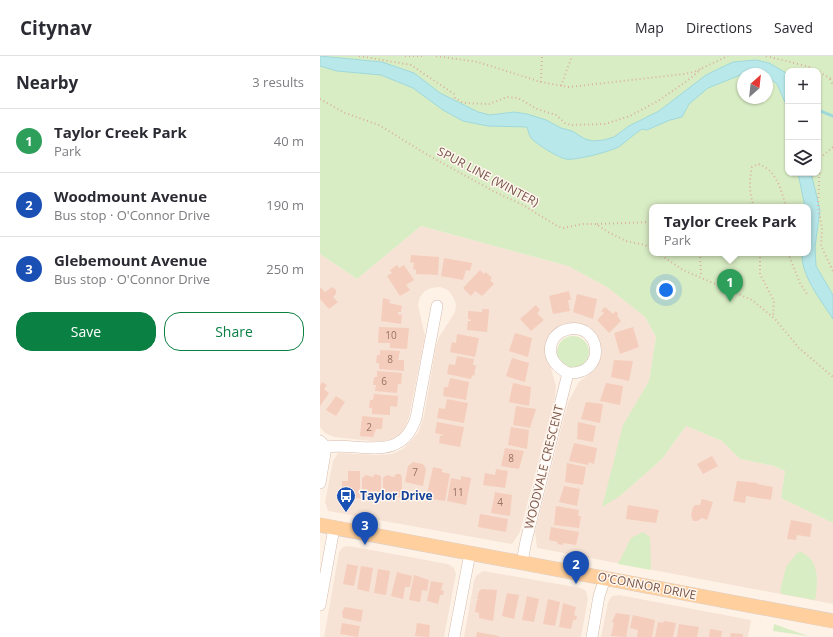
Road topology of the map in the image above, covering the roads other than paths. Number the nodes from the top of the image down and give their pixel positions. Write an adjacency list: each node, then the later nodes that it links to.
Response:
1 (437, 306): 3 (street)
2 (568, 373): 2 (street); 8 (street, WOODVALE CRESCENT)
3 (323, 444): 4 (street)
4 (320, 483)
5 (320, 525): 6 (main road, O'CONNOR DRIVE)
6 (334, 528): 7 (main road, O'CONNOR DRIVE); 10 (street)
7 (470, 553): 8 (main road, O'CONNOR DRIVE); 12 (street)
8 (522, 562): 9 (main road, O'CONNOR DRIVE)
9 (605, 578): 11 (main road, O'CONNOR DRIVE); 13 (street)
10 (320, 605)
11 (833, 621)
12 (454, 637)
13 (592, 637)

